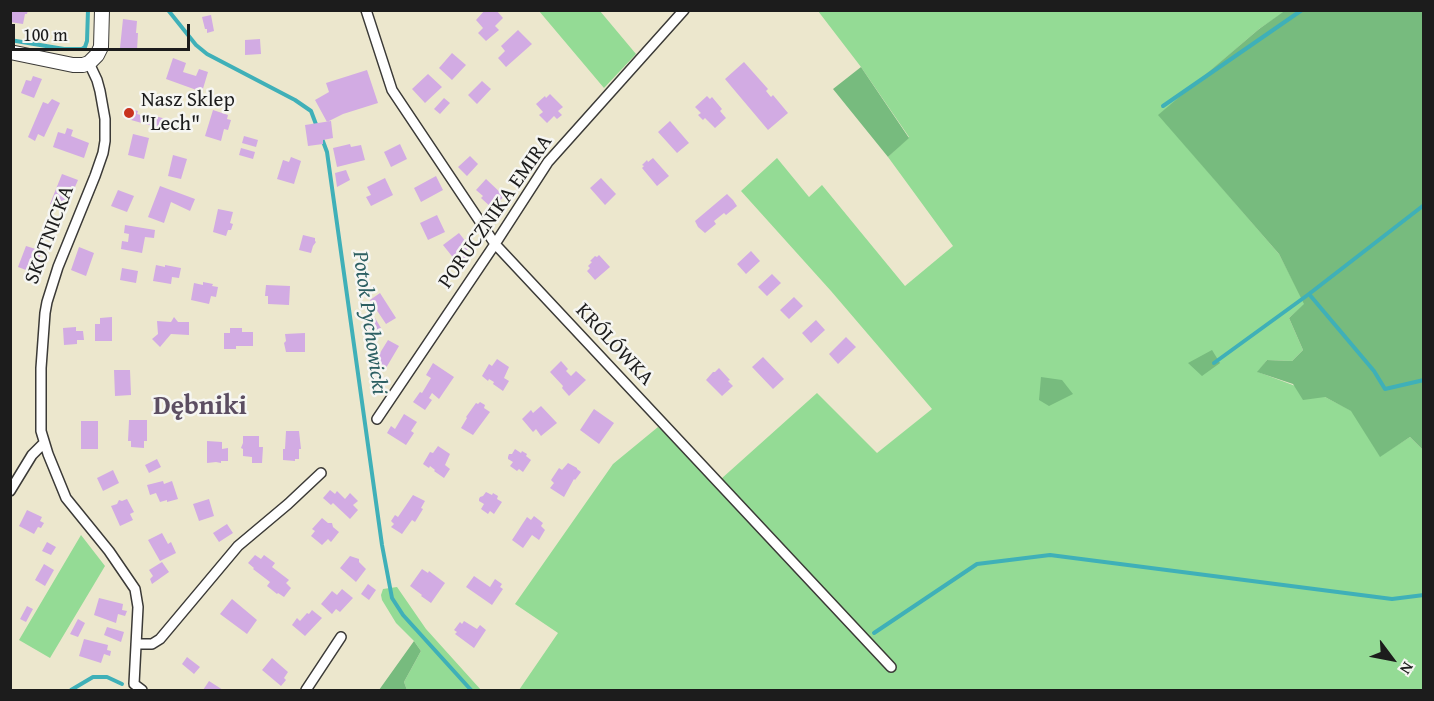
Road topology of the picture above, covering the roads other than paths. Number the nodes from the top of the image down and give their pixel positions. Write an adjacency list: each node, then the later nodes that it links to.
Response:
1 (102, 10): 5 (street)
2 (366, 10): 6 (street, KRÓLÓWKA)
3 (684, 10): 6 (street, PORUCZNIKA EMIRA)
4 (10, 52): 5 (street)
5 (89, 63): 8 (street, SKOTNICKA)
6 (495, 244): 7 (street, PORUCZNIKA EMIRA); 13 (street, KRÓLÓWKA)
7 (377, 419)
8 (44, 443): 10 (street); 12 (street, SKOTNICKA)
9 (321, 473): 12 (street)
10 (10, 491)
11 (341, 638): 15 (street)
12 (136, 644): 14 (street, SKOTNICKA)
13 (891, 667)
14 (135, 688)
15 (306, 690)

